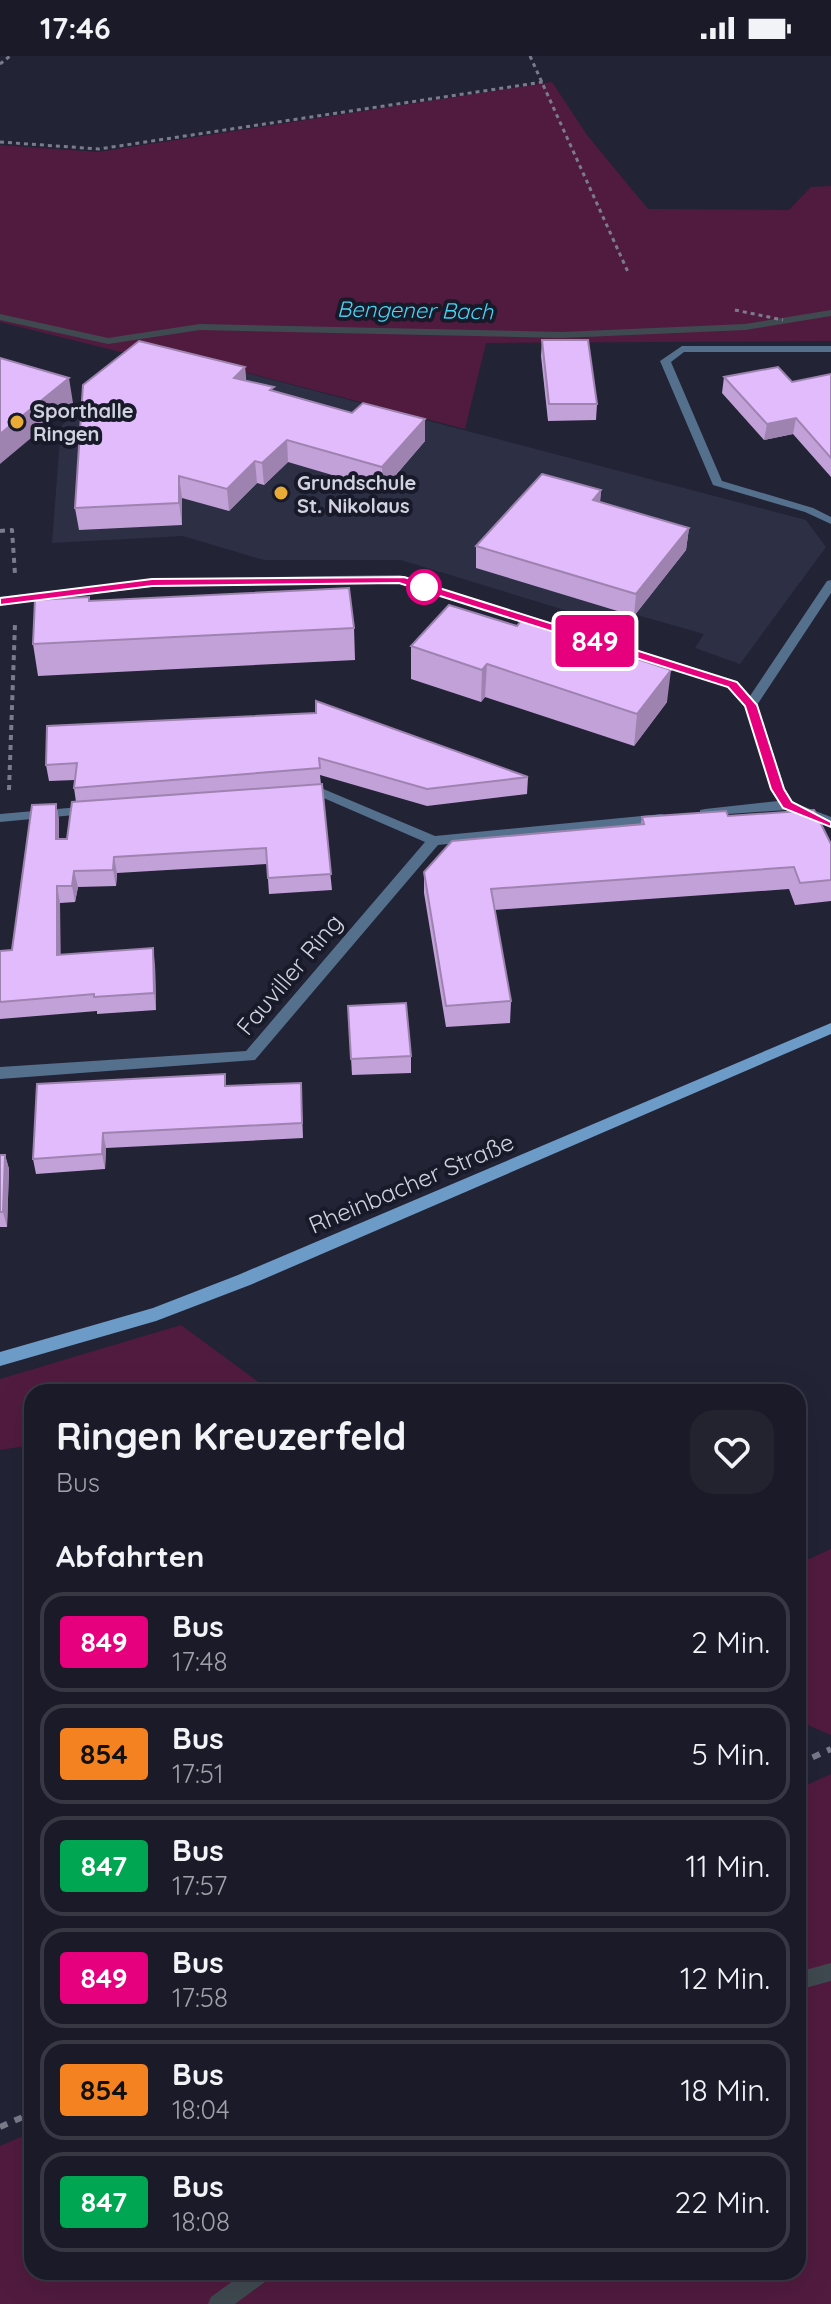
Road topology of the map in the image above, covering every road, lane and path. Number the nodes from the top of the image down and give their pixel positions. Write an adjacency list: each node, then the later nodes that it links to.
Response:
1 (10, 56): 3 (path)
2 (530, 56): 4 (path)
3 (0, 64)
4 (543, 82): 5 (path); 6 (path)
5 (0, 142)
6 (628, 272)
7 (735, 310): 8 (path)
8 (795, 323)
9 (831, 349): 10 (street)
10 (831, 521)
11 (0, 531): 14 (path)
12 (831, 584): 15 (street)
13 (0, 601): 14 (street)
14 (16, 601): 15 (street); 21 (path)
15 (751, 705): 17 (street)
16 (290, 794): 23 (street)
17 (787, 805): 19 (street); 22 (street)
18 (107, 809): 21 (street)
19 (695, 815)
20 (680, 816): 23 (street)
21 (0, 818)
22 (831, 822)
23 (434, 841): 25 (street, Fauviller Ring)
24 (831, 1028): 26 (main road, Rheinbacher Straße)
25 (0, 1073)
26 (0, 1359)
27 (831, 1749): 28 (path)
28 (806, 1760)
29 (24, 2116): 30 (path)
30 (0, 2127)

